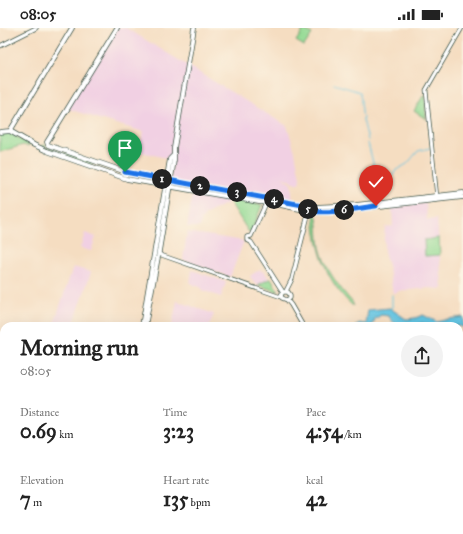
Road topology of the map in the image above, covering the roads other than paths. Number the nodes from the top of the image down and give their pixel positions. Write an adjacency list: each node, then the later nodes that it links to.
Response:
1 (36, 28): 6 (main road)
2 (72, 28): 7 (main road)
3 (117, 28): 9 (main road)
4 (194, 28): 11 (main road)
5 (462, 28): 15 (street)
6 (0, 46)
7 (10, 131): 8 (main road); 10 (main road)
8 (0, 132)
9 (92, 160): 10 (main road); 11 (main road)
10 (90, 166): 12 (main road)
11 (169, 181): 12 (main road); 16 (main road)
12 (168, 186): 16 (main road); 19 (main road); 24 (main road)
13 (463, 193): 15 (main road)
14 (463, 197): 15 (main road)
15 (437, 198): 17 (main road)
16 (267, 200): 18 (main road); 21 (main road)
17 (368, 205): 18 (main road); 18 (main road)
18 (310, 209): 20 (main road)
19 (159, 255): 22 (street); 25 (main road)
20 (290, 284): 21 (main road); 23 (main road)
21 (284, 292): 22 (main road); 23 (main road)
22 (282, 297): 23 (main road)
23 (289, 298): 26 (main road)
24 (143, 322)
25 (146, 322)
26 (302, 322)

